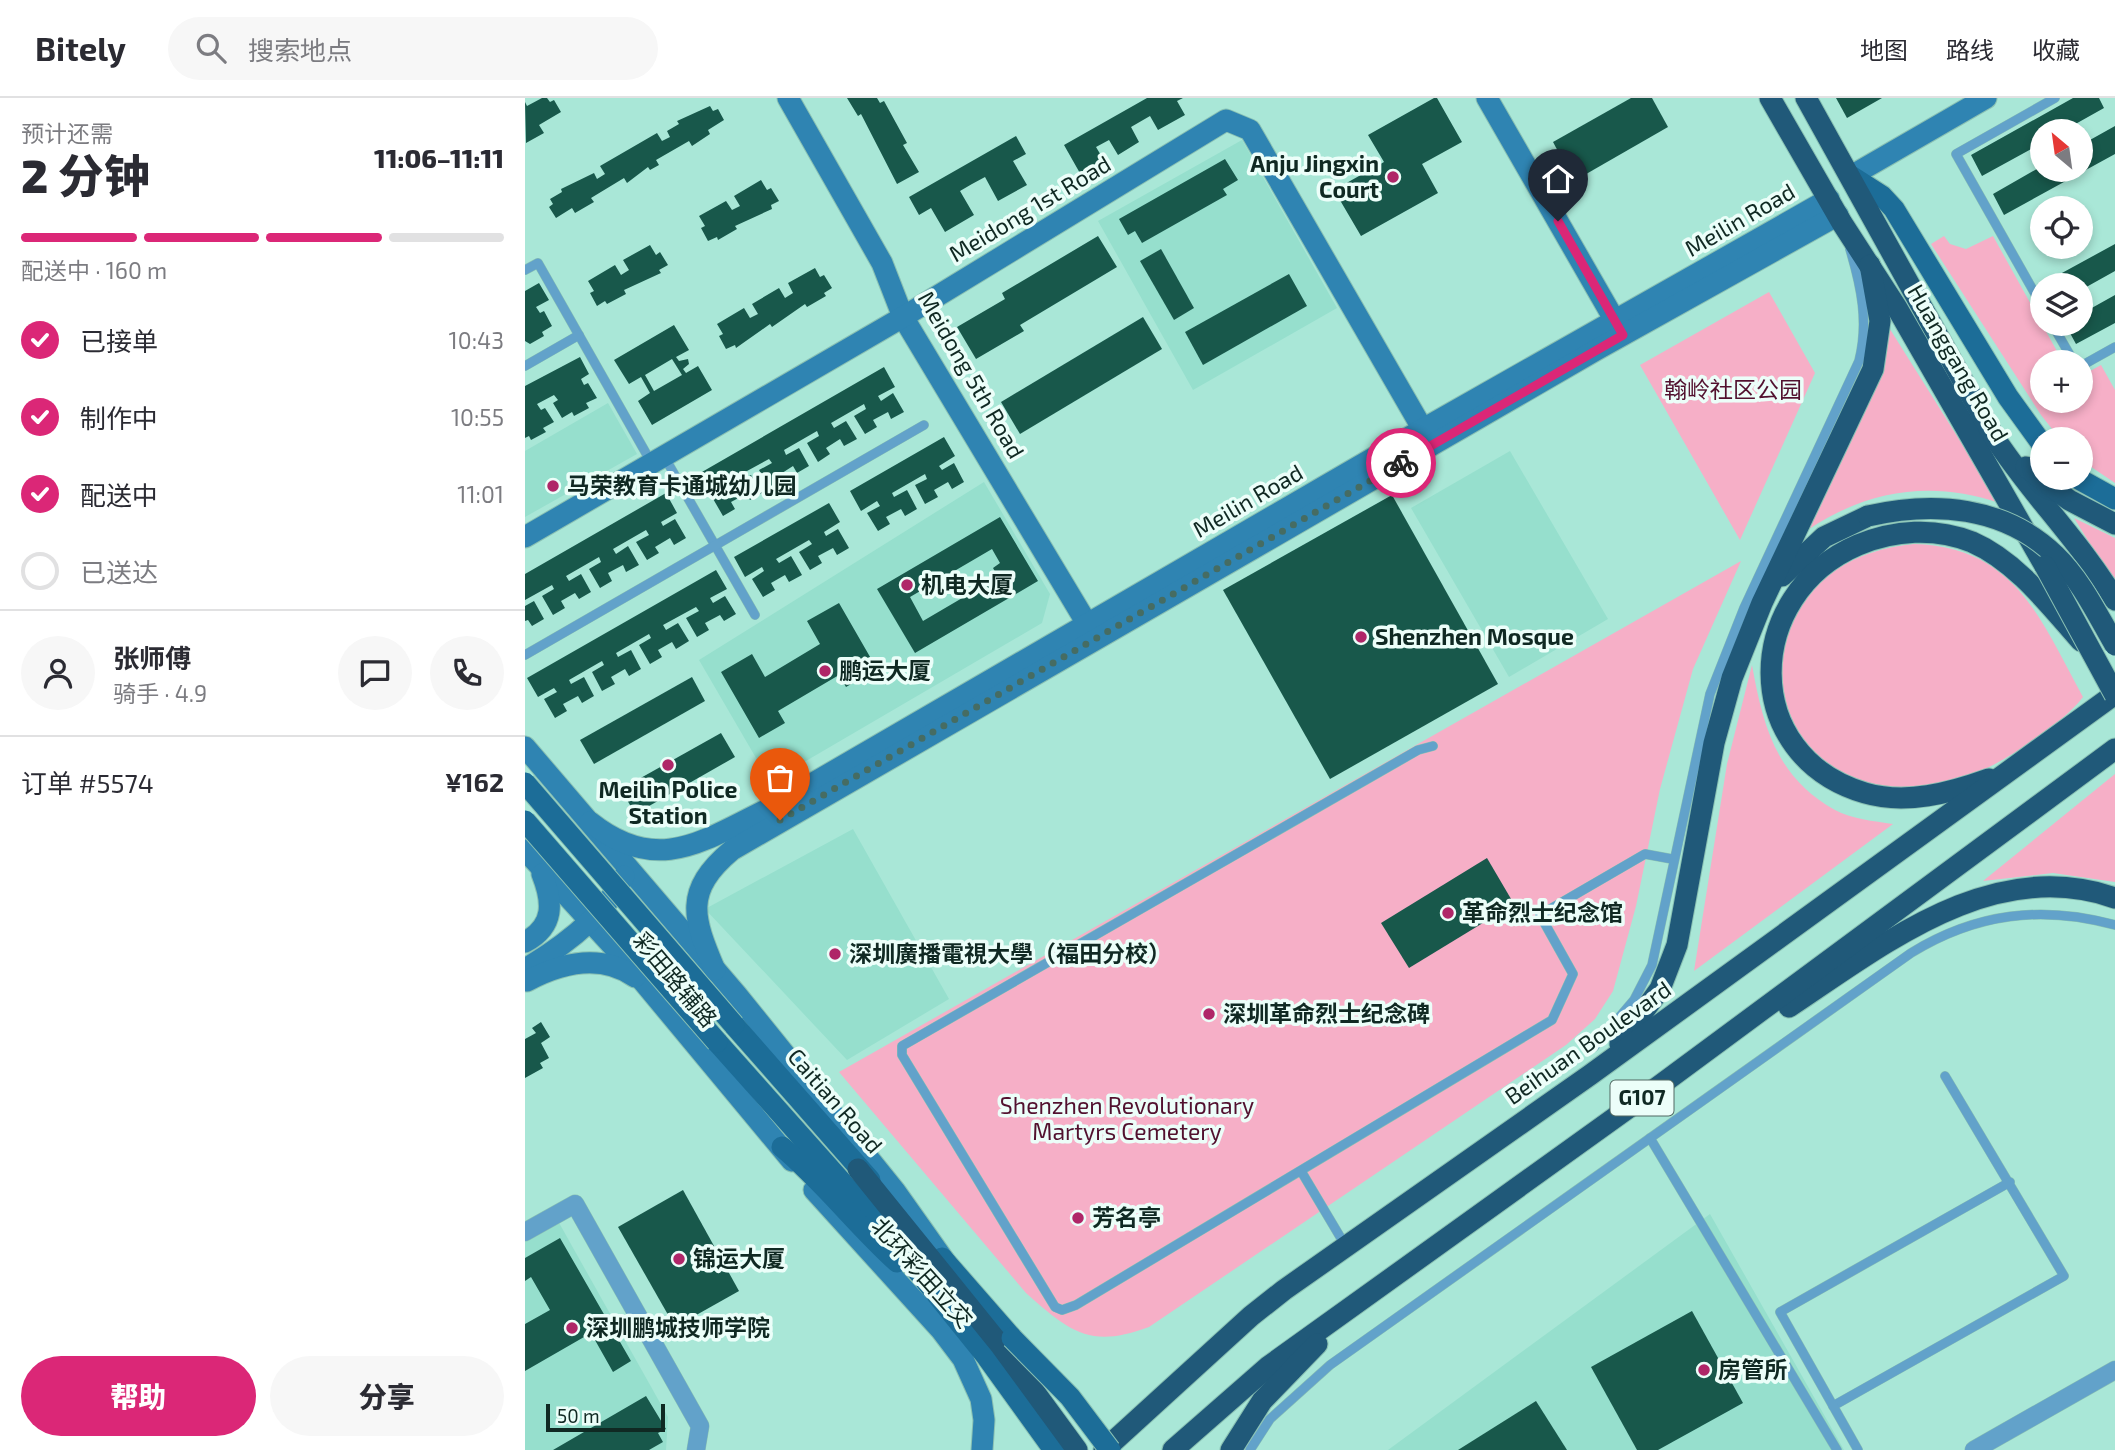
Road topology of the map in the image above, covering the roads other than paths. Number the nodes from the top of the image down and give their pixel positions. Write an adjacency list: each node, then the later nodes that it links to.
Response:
1 (788, 98): 12 (main road, Meidong 5th Road)
2 (1487, 98): 13 (main road)
3 (1770, 98): 8 (highway, Huanggang Road)
4 (1806, 98): 7 (highway, Huanggang Road)
5 (1986, 98): 7 (main road)
6 (2055, 98): 11 (lane)
7 (1851, 176): 19 (main road); 20 (highway, Huanggang Road)
8 (1836, 213): 9 (highway, Huanggang Road); 13 (main road, Meilin Road); 45 (lane)
9 (1870, 265): 29 (highway); 33 (highway, Huanggang Road, bridge)
10 (525, 270): 14 (lane)
11 (2030, 285)
12 (903, 317): 21 (main road, Meidong 1st Road); 22 (main road, Meidong 1st Road); 31 (main road, Meidong 5th Road)
13 (1619, 328): 21 (main road, Meilin Road)
14 (579, 335): 17 (lane); 22 (lane)
15 (2115, 347): 16 (lane)
16 (2093, 359)
17 (525, 366)
18 (924, 425): 27 (lane)
19 (2030, 427)
20 (1994, 436): 25 (highway); 28 (highway, Huanggang Road)
21 (1427, 437): 31 (main road, Meilin Road)
22 (658, 460): 26 (main road, Meidong 1st Road); 27 (lane)
23 (2093, 487): 24 (main road)
24 (2115, 499)
25 (2115, 524)
26 (525, 537)
27 (715, 545): 30 (lane); 34 (lane)
28 (2112, 595)
29 (1762, 603): 32 (highway, bridge); 58 (highway)
30 (755, 615)
31 (1092, 632): 41 (main road, Meilin Road)
32 (2115, 645)
33 (2090, 650): 35 (highway, Huanggang Road, bridge); 39 (highway, bridge)
34 (525, 655)
35 (2115, 695): 39 (highway, Beihuan Boulevard / G107)
36 (1433, 746): 64 (lane)
37 (525, 747): 43 (main road)
38 (2115, 750): 60 (highway, G107)
39 (2011, 772): 58 (highway, Beihuan Boulevard / G107)
40 (525, 783): 63 (main road, Caitian Road, bridge)
41 (776, 813): 43 (main road, Meilin Road); 54 (main road, Meilin Road)
42 (525, 821): 69 (main road, Caitian Road, bridge)
43 (590, 822): 46 (main road)
44 (532, 858): 49 (main road, 彩田路辅路); 51 (main road)
45 (1672, 859): 57 (lane); 64 (lane)
46 (628, 868): 48 (main road); 49 (main road)
47 (2115, 898): 60 (highway)
48 (663, 910): 52 (main road); 54 (main road)
49 (588, 922): 52 (main road, 彩田路辅路); 53 (main road)
50 (2115, 925): 61 (lane)
51 (525, 942)
52 (621, 955): 56 (main road, 彩田路辅路)
53 (525, 969)
54 (715, 970): 68 (main road)
55 (525, 982): 56 (main road)
56 (646, 985): 62 (main road, 彩田路辅路)
57 (1594, 1046)
58 (1590, 1075): 67 (highway, Beihuan Boulevard / G107)
59 (1945, 1076): 65 (lane)
60 (1658, 1086): 70 (highway, G107)
61 (1650, 1138): 81 (lane); 82 (lane)
62 (782, 1147): 69 (main road); 75 (main road, 北环彩田立交)
63 (858, 1169): 68 (main road, Caitian Road); 71 (highway)
64 (1301, 1171): 67 (lane)
65 (2010, 1182): 73 (lane); 73 (lane)
66 (525, 1232): 74 (street)
67 (1345, 1245): 78 (highway, Beihuan Boulevard / G107)
68 (946, 1263): 71 (main road, Caitian Road)
69 (938, 1298): 71 (main road, Caitian Road)
70 (1362, 1299): 79 (highway, G107); 80 (highway)
71 (1000, 1347): 76 (main road, Caitian Road); 77 (highway); 78 (main road, Caitian Road, bridge)
72 (2115, 1370): 84 (street)
73 (1833, 1406): 83 (lane)
74 (695, 1450)
75 (982, 1450)
76 (1054, 1450)
77 (1077, 1450)
78 (1107, 1450)
79 (1173, 1450)
80 (1231, 1450)
81 (1250, 1450)
82 (1837, 1450)
83 (1858, 1450)
84 (1974, 1450)

